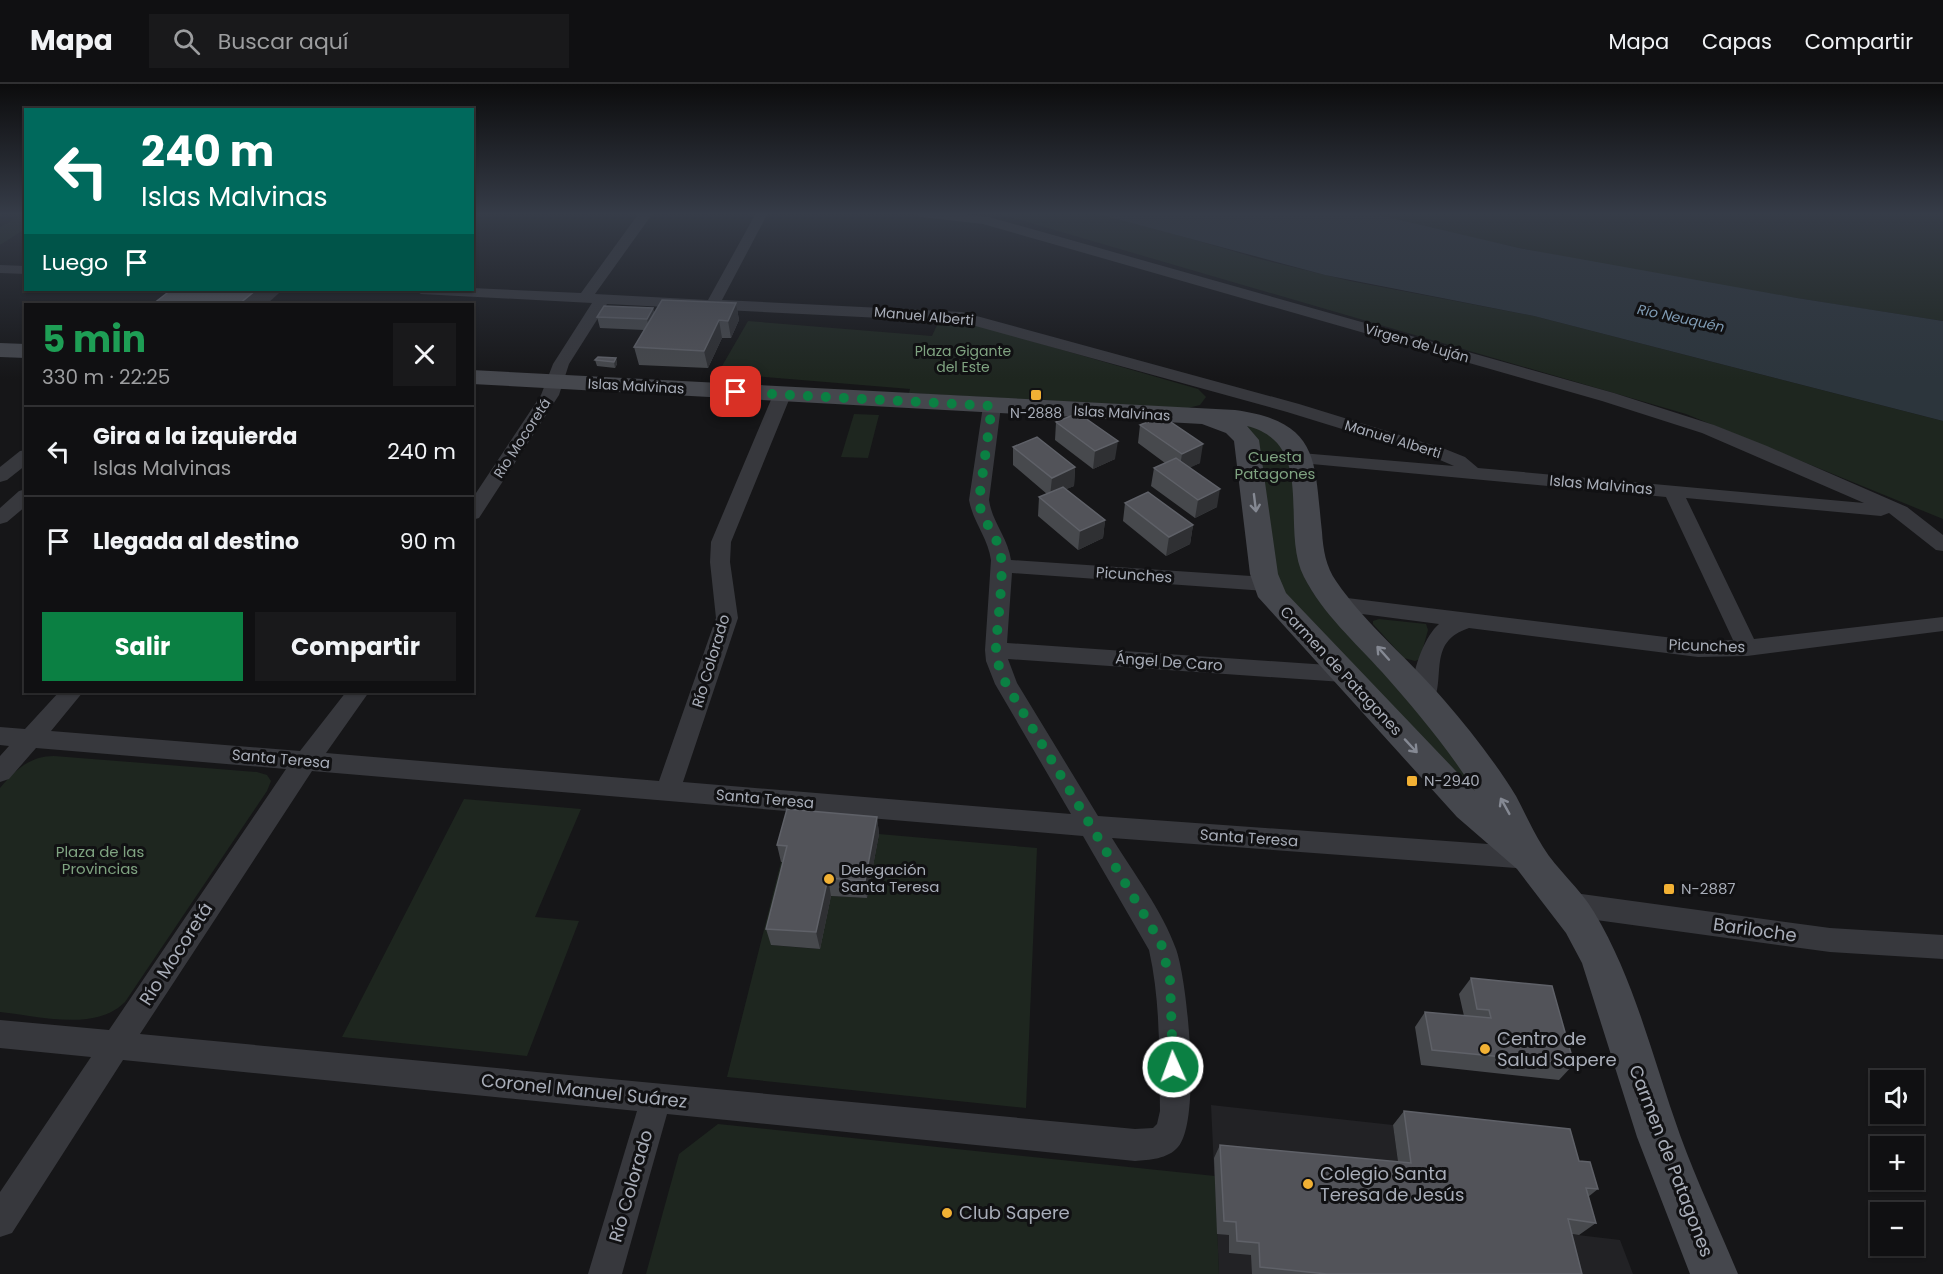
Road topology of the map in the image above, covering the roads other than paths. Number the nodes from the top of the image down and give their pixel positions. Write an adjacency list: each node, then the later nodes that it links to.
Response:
1 (0, 269): 5 (street)
2 (606, 269): 8 (street)
3 (732, 269): 11 (street)
4 (1155, 269): 26 (street, Virgen de Luján)
5 (24, 270)
6 (429, 291): 10 (street)
7 (449, 291): 8 (street, Manuel Alberti)
8 (585, 298): 9 (street, Manuel Alberti)
9 (603, 298): 11 (street, Manuel Alberti); 15 (street, Río Mocoretá)
10 (419, 303)
11 (713, 304): 21 (street, Manuel Alberti)
12 (0, 350): 13 (main road)
13 (24, 351)
14 (474, 377): 15 (main road, Islas Malvinas)
15 (555, 381): 16 (main road, Islas Malvinas); 25 (street, Río Mocoretá)
16 (782, 395): 17 (main road, Islas Malvinas); 44 (street, Río Colorado)
17 (992, 406): 18 (main road, Islas Malvinas); 29 (street)
18 (1196, 417): 20 (main road); 30 (main road, Carmen de Patagones, one-way to 30)
19 (24, 457): 22 (street)
20 (1300, 458): 21 (street, Islas Malvinas); 31 (main road, Carmen de Patagones)
21 (1474, 474): 23 (street, Islas Malvinas)
22 (0, 476)
23 (1673, 491): 26 (street, Islas Malvinas); 34 (street)
24 (24, 497): 27 (street)
25 (474, 511)
26 (1900, 511): 28 (street, Virgen de Luján)
27 (0, 518)
28 (1940, 541)
29 (1001, 566): 30 (street, Picunches); 35 (street)
30 (1266, 584): 36 (main road, Carmen de Patagones)
31 (1339, 604): 32 (street, Picunches); 39 (main road, Carmen de Patagones, one-way to 31)
32 (1471, 619): 34 (street, Picunches); 39 (street)
33 (1943, 624): 34 (street, Picunches)
34 (1747, 648)
35 (996, 650): 36 (street, Ángel De Caro); 45 (street)
36 (1343, 674): 46 (main road, Carmen de Patagones, one-way to 46)
37 (71, 693): 41 (street)
38 (357, 693): 42 (street, Río Mocoretá)
39 (1425, 699): 46 (main road, Carmen de Patagones, one-way to 39)
40 (0, 736): 41 (street, Santa Teresa)
41 (30, 739): 42 (street, Santa Teresa); 43 (street)
42 (305, 761): 44 (street, Santa Teresa); 50 (street, Río Mocoretá)
43 (0, 772)
44 (668, 791): 45 (street, Santa Teresa)
45 (1091, 826): 46 (street, Santa Teresa); 51 (street, Coronel Manuel Suárez)
46 (1530, 858): 47 (main road, Carmen de Patagones)
47 (1567, 904): 48 (street, Bariloche); 54 (main road, Carmen de Patagones)
48 (1943, 947)
49 (0, 1034): 50 (street, Coronel Manuel Suárez)
50 (117, 1045): 51 (street, Coronel Manuel Suárez); 52 (street, Río Mocoretá)
51 (656, 1098): 53 (street, Río Colorado)
52 (0, 1221)
53 (605, 1274)
54 (1714, 1274)

